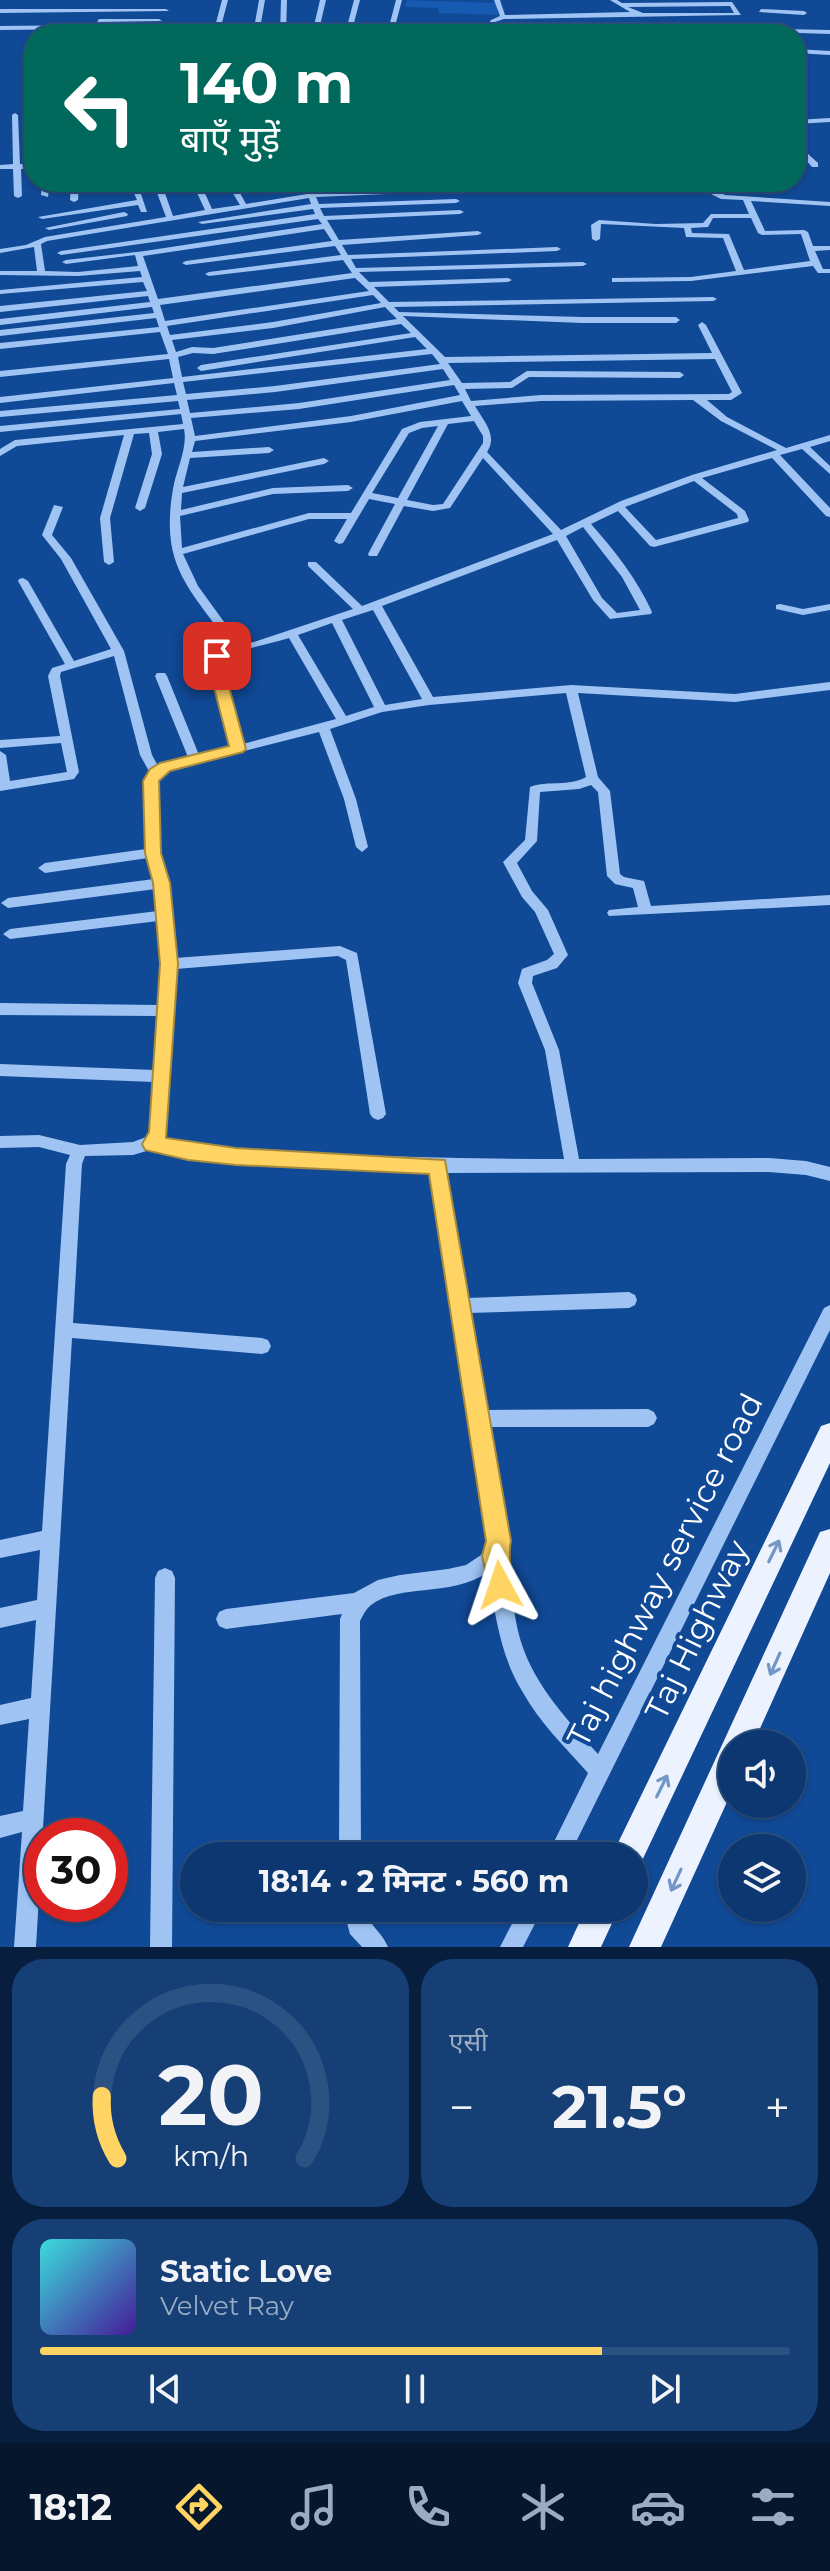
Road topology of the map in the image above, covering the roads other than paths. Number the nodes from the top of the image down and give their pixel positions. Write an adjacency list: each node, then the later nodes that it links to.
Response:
1 (225, 0): 29 (street)
2 (262, 0): 30 (street)
3 (284, 0): 31 (street)
4 (323, 0): 32 (street)
5 (357, 0): 33 (street)
6 (399, 0): 34 (street)
7 (497, 0): 21 (street)
8 (613, 0): 13 (street)
9 (809, 0): 18 (street)
10 (662, 2): 12 (street); 13 (street)
11 (6, 4): 16 (street)
12 (683, 4): 20 (street); 20 (street)
13 (621, 5): 19 (street)
14 (0, 11): 15 (street)
15 (81, 11): 16 (street); 26 (street)
16 (166, 11): 28 (street)
17 (761, 11): 18 (street)
18 (804, 13): 37 (street)
19 (637, 14): 20 (street); 21 (street)
20 (687, 16)
21 (503, 17): 35 (street)
22 (35, 18): 25 (street)
23 (99, 21): 27 (street)
24 (729, 22): 36 (street)
25 (31, 24)
26 (74, 24)
27 (130, 24)
28 (163, 24)
29 (219, 24)
30 (258, 24)
31 (283, 24)
32 (317, 24)
33 (351, 24)
34 (393, 24)
35 (491, 24)
36 (748, 24)
37 (797, 24)
38 (0, 28): 39 (street)
39 (24, 28)
40 (806, 30): 41 (street)
41 (830, 32)
42 (0, 36): 43 (street)
43 (24, 36)
44 (806, 52): 45 (street)
45 (830, 53)
46 (15, 115): 49 (street)
47 (830, 120): 48 (street)
48 (806, 121)
49 (16, 141): 50 (street); 53 (street)
50 (0, 142)
51 (806, 156): 52 (street)
52 (815, 165)
53 (18, 166): 54 (street); 55 (street); 68 (street)
54 (24, 166)
55 (0, 167)
56 (807, 188): 72 (street)
57 (45, 192): 66 (street)
58 (74, 192): 70 (street)
59 (137, 192): 74 (street)
60 (161, 192): 81 (street)
61 (200, 192): 76 (street)
62 (236, 192): 75 (street)
63 (311, 192): 67 (street)
64 (385, 192): 67 (street)
65 (713, 192): 69 (street)
66 (45, 195)
67 (312, 195): 75 (street); 78 (street)
68 (18, 196)
69 (746, 199): 72 (street); 79 (street)
70 (74, 200)
71 (456, 201): 78 (street)
72 (808, 204): 73 (street)
73 (830, 204)
74 (143, 206): 80 (street); 82 (street); 85 (street)
75 (244, 206): 76 (street)
76 (209, 212): 81 (street)
77 (460, 212): 78 (street)
78 (321, 216): 83 (street); 89 (street); 94 (street); 95 (street)
79 (754, 216): 84 (street); 92 (street)
80 (42, 217)
81 (170, 218): 82 (street)
82 (149, 221): 88 (street)
83 (183, 225)
84 (687, 226): 87 (street); 102 (street)
85 (49, 228)
86 (478, 233): 89 (street)
87 (596, 239)
88 (37, 243): 93 (street); 107 (street)
89 (337, 243): 96 (street); 98 (street)
90 (830, 248): 92 (street)
91 (557, 249): 96 (street)
92 (810, 249): 99 (street)
93 (0, 251)
94 (142, 252): 97 (street); 101 (street)
95 (61, 253)
96 (345, 257): 104 (street); 106 (street)
97 (66, 262)
98 (186, 263)
99 (815, 263): 102 (street); 103 (street)
100 (583, 264): 104 (street)
101 (141, 268): 107 (street); 108 (street)
102 (740, 271): 110 (street)
103 (830, 271)
104 (356, 272): 111 (street); 114 (street)
105 (0, 273): 107 (street)
106 (209, 274)
107 (42, 275)
108 (146, 279): 112 (street); 114 (street)
109 (508, 280): 111 (street)
110 (615, 280)
111 (369, 289): 115 (street); 121 (street)
112 (0, 292)
113 (713, 299): 115 (street)
114 (154, 300): 116 (street); 119 (street); 121 (street)
115 (385, 305): 117 (street); 121 (street)
116 (0, 309)
117 (397, 317): 118 (street); 123 (street); 126 (street)
118 (676, 320)
119 (0, 322)
120 (702, 325): 127 (street)
121 (163, 326): 122 (street); 124 (street); 126 (street)
122 (0, 333)
123 (415, 335): 125 (street); 131 (street)
124 (0, 346)
125 (433, 351): 128 (street); 131 (street)
126 (173, 356): 129 (street); 131 (street)
127 (718, 356): 128 (street); 134 (street)
128 (444, 363): 132 (street); 133 (street)
129 (0, 374)
130 (680, 375): 132 (street)
131 (178, 376): 133 (street); 135 (street)
132 (457, 384): 136 (street); 138 (street)
133 (181, 397): 137 (street); 138 (street)
134 (699, 398): 136 (street); 148 (street)
135 (0, 400)
136 (467, 401): 139 (street); 145 (street)
137 (0, 414)
138 (185, 417): 141 (street); 142 (street); 145 (street)
139 (477, 418): 140 (street); 150 (street)
140 (445, 422): 158 (street); 159 (street)
141 (0, 429)
142 (153, 429): 143 (street); 162 (street)
143 (130, 431): 149 (street); 171 (street)
144 (830, 438): 146 (street)
145 (191, 439): 151 (street)
146 (805, 447): 148 (street); 154 (street)
147 (269, 450): 151 (street)
148 (787, 452): 152 (street)
149 (0, 453)
150 (483, 453): 159 (street); 167 (street)
151 (188, 455): 157 (street)
152 (775, 456): 155 (street); 164 (street)
153 (324, 461): 157 (street)
154 (830, 471)
155 (695, 477): 160 (street); 160 (street)
156 (348, 488): 163 (street)
157 (179, 491): 163 (street)
158 (365, 495): 159 (street); 165 (street)
159 (402, 502): 170 (street)
160 (619, 506): 166 (street)
161 (58, 507): 181 (street)
162 (140, 508)
163 (175, 514): 169 (street)
164 (830, 514)
165 (353, 516): 168 (street); 169 (street)
166 (584, 522): 167 (street); 167 (street)
167 (560, 535): 174 (street)
168 (339, 541)
169 (178, 552): 180 (street)
170 (373, 554)
171 (109, 562)
172 (312, 564): 177 (street)
173 (23, 581): 182 (street)
174 (376, 605): 177 (street); 186 (street)
175 (780, 607): 176 (street)
176 (830, 607)
177 (360, 610): 178 (street)
178 (335, 618): 179 (street); 187 (street)
179 (291, 632): 180 (street); 188 (street)
180 (235, 648): 192 (street)
181 (118, 651): 182 (street); 195 (street)
182 (71, 665): 190 (street)
183 (161, 676): 194 (street)
184 (830, 686): 185 (street)
185 (571, 689): 186 (street); 196 (street)
186 (429, 701): 187 (street)
187 (381, 709): 188 (street)
188 (342, 719): 189 (street)
189 (323, 726): 192 (street); 198 (street)
190 (66, 739): 191 (street); 197 (street)
191 (0, 744)
192 (238, 749): 194 (street)
193 (0, 755): 197 (street)
194 (195, 759): 195 (street)
195 (156, 773): 199 (street)
196 (592, 778): 204 (street); 217 (street)
197 (2, 787)
198 (362, 847)
199 (153, 853): 200 (street); 201 (street)
200 (45, 868)
201 (162, 883): 203 (street); 206 (street)
202 (830, 900): 204 (street)
203 (8, 903)
204 (646, 911): 205 (street)
205 (614, 913)
206 (164, 915): 207 (street); 208 (street)
207 (10, 934)
208 (169, 964): 210 (street); 213 (street)
209 (0, 1009): 210 (street)
210 (166, 1011): 212 (street)
211 (0, 1070): 212 (street)
212 (162, 1076): 215 (street)
213 (378, 1114)
214 (0, 1142): 216 (street)
215 (152, 1144): 216 (street); 218 (street)
216 (80, 1151): 223 (street)
217 (572, 1163): 218 (street); 219 (street)
218 (437, 1166): 221 (street)
219 (830, 1174)
220 (629, 1300): 221 (street)
221 (462, 1306): 226 (street)
222 (830, 1313): 240 (street, Taj highway service road)
223 (64, 1330): 224 (street); 228 (street)
224 (262, 1346)
225 (648, 1418): 226 (street)
226 (479, 1419): 231 (street)
227 (830, 1435): 247 (main road, Taj Highway, one-way to 227)
228 (50, 1539): 230 (street); 234 (street)
229 (830, 1542): 239 (main road, one-way to 239)
230 (0, 1549)
231 (495, 1556): 233 (street); 240 (street)
232 (165, 1578): 253 (street)
233 (355, 1603): 236 (street); 245 (street)
234 (46, 1608): 235 (street); 237 (street)
235 (0, 1618)
236 (226, 1619)
237 (40, 1706): 238 (street); 242 (street)
238 (0, 1715)
239 (744, 1730)
240 (600, 1771): 246 (street, Taj highway service road)
241 (718, 1788): 257 (main road, one-way to 257)
242 (33, 1818)
243 (24, 1821): 244 (street)
244 (0, 1827)
245 (350, 1842)
246 (565, 1842)
247 (635, 1842)
248 (27, 1922): 252 (street)
249 (357, 1922): 254 (street)
250 (524, 1922): 255 (street)
251 (596, 1922): 256 (main road)
252 (25, 1947)
253 (161, 1947)
254 (377, 1947)
255 (511, 1947)
256 (584, 1947)
257 (645, 1947)

